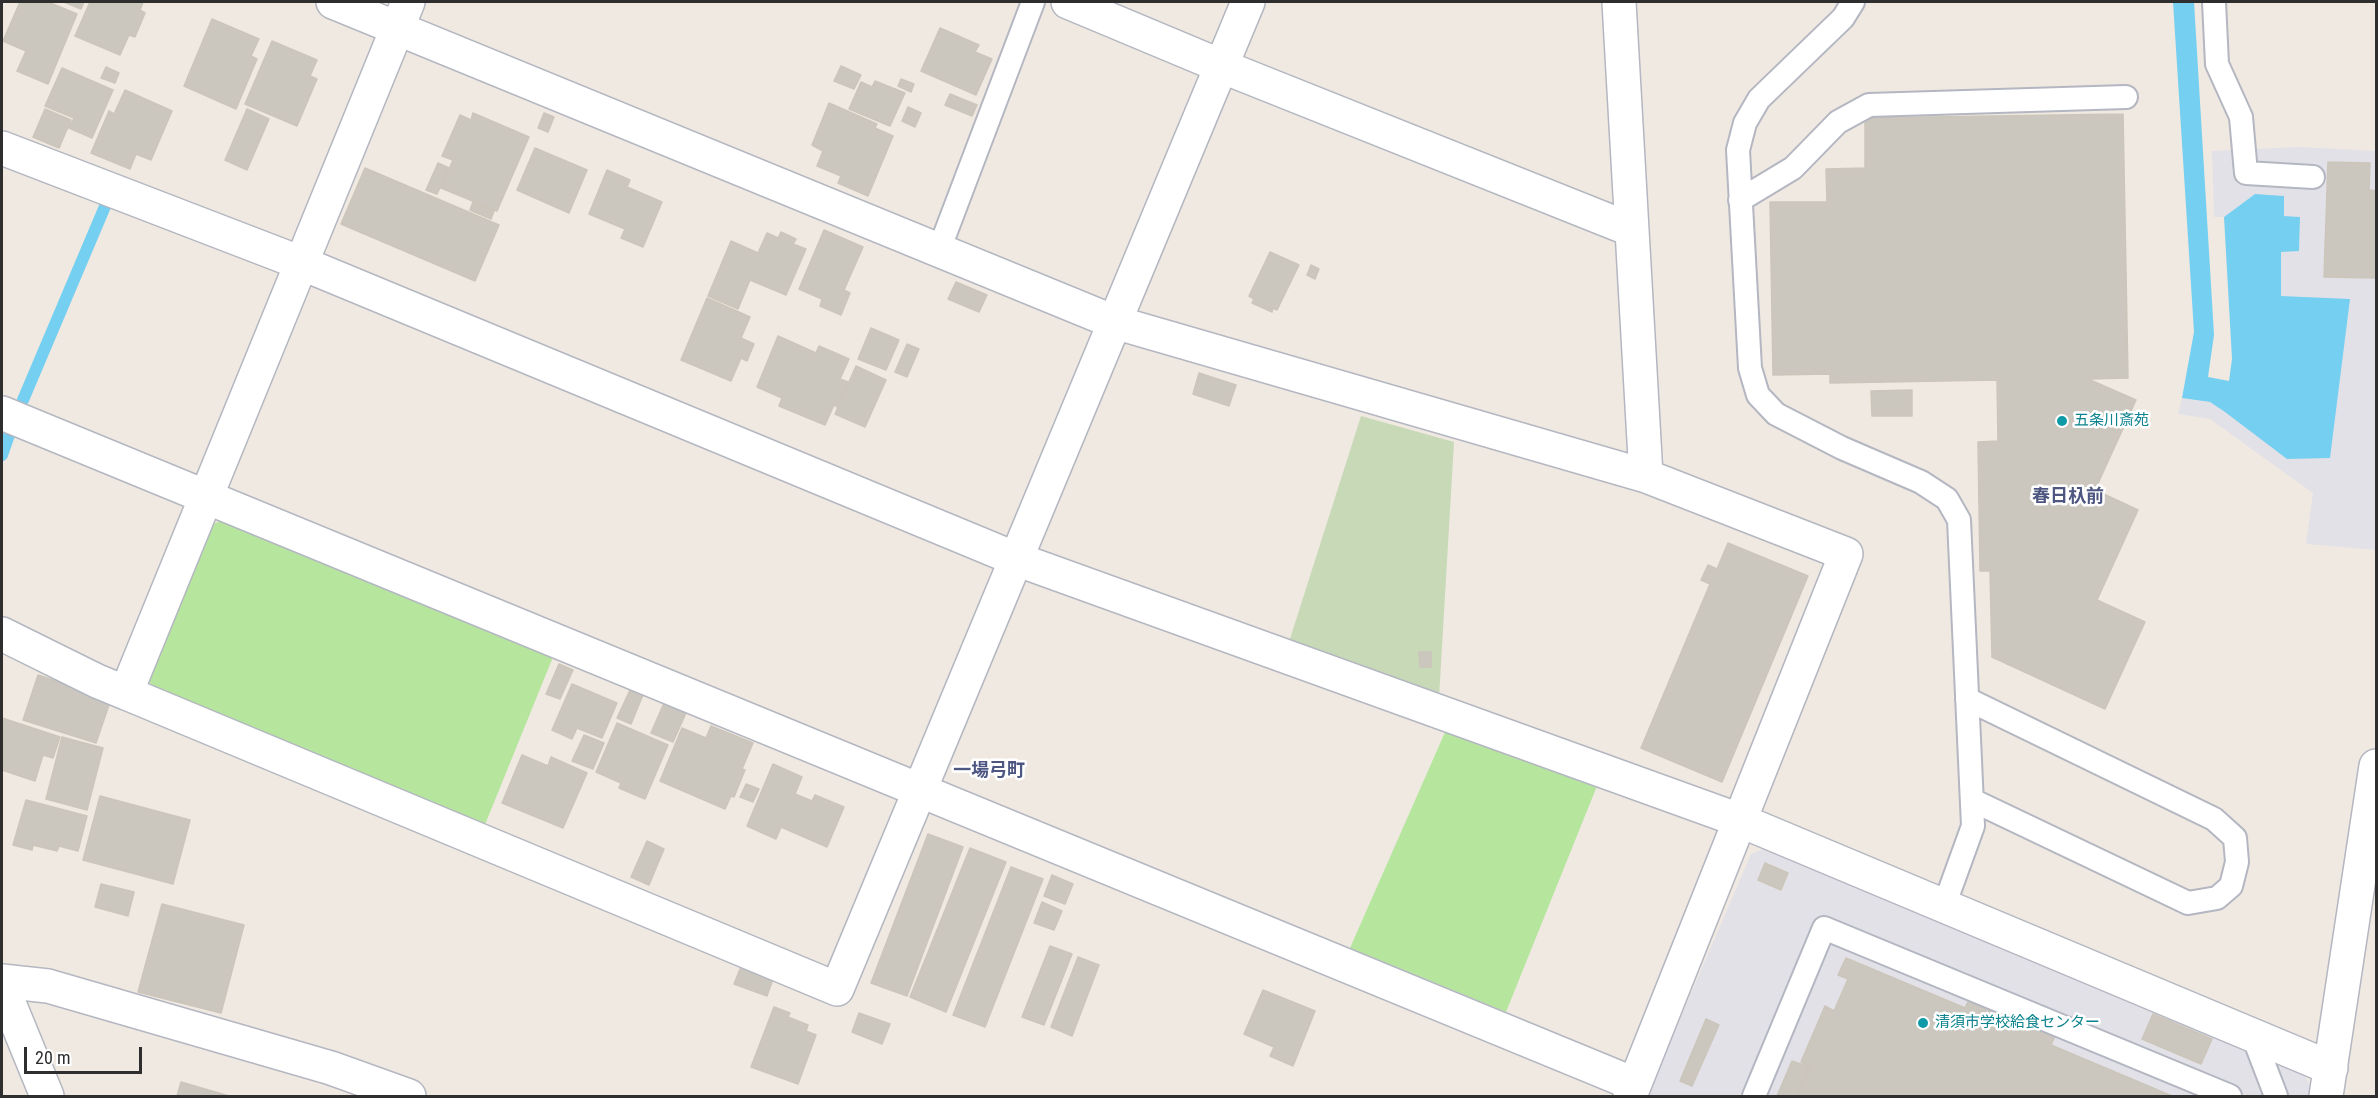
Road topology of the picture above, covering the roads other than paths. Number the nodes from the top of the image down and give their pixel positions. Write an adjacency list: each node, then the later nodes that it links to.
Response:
1 (333, 2): 8 (street)
2 (1034, 2): 15 (lane)
3 (1068, 2): 9 (street)
4 (1248, 2): 9 (street)
5 (1619, 2): 14 (street)
6 (1853, 2): 13 (lane)
7 (2214, 2): 12 (lane)
8 (403, 15): 15 (street); 16 (street)
9 (1221, 66): 14 (street); 17 (street)
10 (2126, 97): 13 (lane)
11 (2, 148): 16 (street)
12 (2313, 177)
13 (1740, 200): 24 (lane)
14 (1632, 230): 19 (street)
15 (939, 250): 17 (street)
16 (301, 263): 20 (street); 21 (street)
17 (1114, 322): 19 (street); 21 (street)
18 (2, 412): 20 (street)
19 (1646, 476): 28 (street)
20 (206, 497): 23 (street); 26 (street)
21 (1016, 559): 26 (street); 28 (street)
22 (2, 634): 23 (street)
23 (126, 693): 26 (street)
24 (1968, 699): 27 (lane); 27 (lane)
25 (2376, 766): 33 (street)
26 (919, 790): 34 (street)
27 (1972, 800): 29 (lane)
28 (1739, 820): 29 (street); 34 (street)
29 (1944, 906): 32 (street)
30 (2, 981): 36 (street)
31 (2, 986): 35 (street)
32 (2253, 1036): 33 (street); 39 (lane)
33 (2328, 1082)
34 (1632, 1090)
35 (47, 1096)
36 (409, 1096)
37 (1754, 1096): 38 (lane)
38 (2230, 1096)
39 (2276, 1096)

